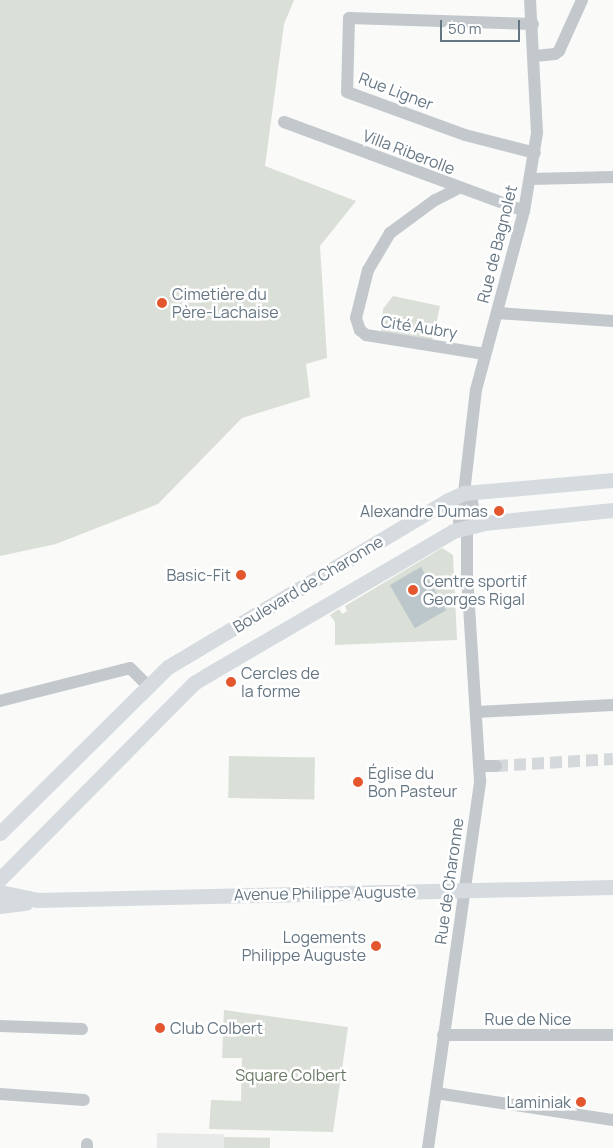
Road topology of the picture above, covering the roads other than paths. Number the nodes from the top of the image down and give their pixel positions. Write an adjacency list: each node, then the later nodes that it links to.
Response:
1 (530, 0): 3 (street, Rue de Bagnolet)
2 (582, 0): 4 (street)
3 (533, 24): 4 (street, Rue de Bagnolet); 6 (street, Rue Ligner)
4 (535, 56): 6 (street, Rue de Bagnolet)
5 (284, 122): 9 (street, Villa Riberolle)
6 (534, 153): 8 (street, Rue de Bagnolet)
7 (613, 177): 8 (street)
8 (530, 179): 10 (street, Rue de Bagnolet)
9 (460, 188): 10 (street, Villa Riberolle); 13 (street, Cité Aubry)
10 (524, 211): 11 (street, Rue de Bagnolet)
11 (497, 313): 12 (street); 13 (street, Rue de Bagnolet)
12 (613, 321)
13 (484, 354): 15 (street, Rue de Bagnolet)
14 (613, 480): 15 (main road, Boulevard de Charonne)
15 (464, 493): 17 (street, Rue de Charonne); 18 (main road, Boulevard de Charonne)
16 (613, 510): 17 (main road, Boulevard de Charonne)
17 (467, 527): 19 (main road, Boulevard de Charonne); 23 (street, Rue de Charonne)
18 (178, 660): 19 (main road); 20 (main road, Boulevard de Charonne)
19 (194, 683): 27 (main road, Boulevard de Charonne)
20 (150, 687): 21 (street); 26 (main road, Boulevard de Charonne)
21 (0, 702)
22 (613, 706): 23 (street)
23 (476, 712): 24 (street, Rue de Charonne)
24 (479, 766): 25 (street); 29 (street, Rue de Charonne)
25 (496, 766)
26 (0, 833)
27 (0, 879)
28 (613, 887): 29 (main road, Avenue Philippe Auguste)
29 (464, 890): 31 (main road, Avenue Philippe Auguste); 35 (street, Rue de Charonne)
30 (0, 892): 31 (main road, Avenue Philippe Auguste)
31 (37, 900): 32 (main road, Avenue Philippe Auguste)
32 (0, 906)
33 (0, 1026): 34 (street)
34 (82, 1029)
35 (443, 1035): 36 (street, Rue de Nice); 37 (street, Rue de Charonne)
36 (613, 1035)
37 (436, 1092): 40 (street); 41 (street, Rue de Charonne)
38 (0, 1094): 39 (street)
39 (84, 1100)
40 (613, 1120)
41 (428, 1148)

